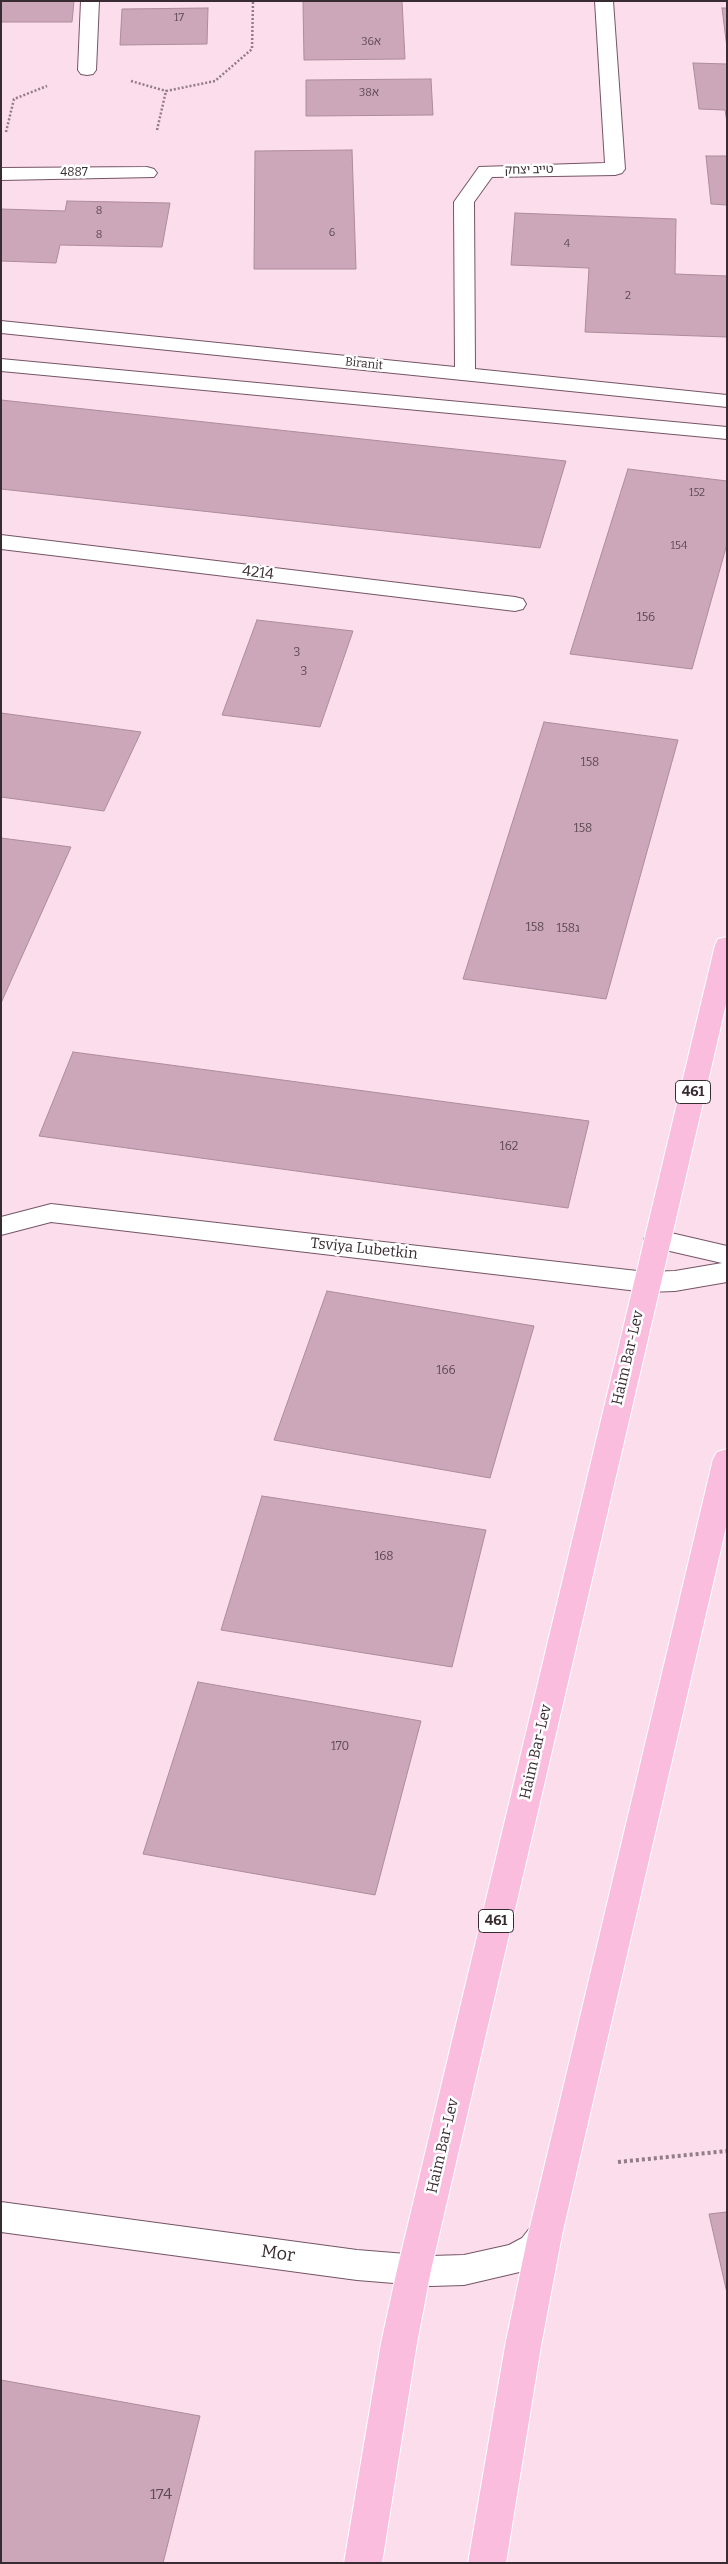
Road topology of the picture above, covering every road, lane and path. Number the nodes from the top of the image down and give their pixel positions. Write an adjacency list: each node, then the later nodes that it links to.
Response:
1 (90, 1): 4 (street)
2 (254, 1): 5 (path)
3 (604, 1): 9 (street, טייב יצחק)
4 (87, 70)
5 (146, 173): 6 (street, 4887)
6 (1, 174)
7 (1, 327): 9 (street, Biranit)
8 (1, 365): 11 (street)
9 (465, 374): 10 (street, Biranit)
10 (727, 401)
11 (727, 434)
12 (1, 542): 13 (street, 4214)
13 (515, 604)
14 (727, 945): 16 (main road, Haim Bar-Lev / 461)
15 (1, 1226): 19 (street, Tsviya Lubetkin)
16 (658, 1239): 17 (street); 19 (main road, Haim Bar-Lev / 461)
17 (727, 1255)
18 (727, 1272): 19 (street, Tsviya Lubetkin)
19 (646, 1282): 25 (main road, Haim Bar-Lev / 461)
20 (727, 1459): 22 (main road)
21 (727, 2151): 22 (path)
22 (562, 2168): 24 (main road)
23 (1, 2218): 25 (street, Mor)
24 (545, 2234): 25 (street, Mor); 27 (main road)
25 (414, 2270): 26 (main road, Haim Bar-Lev / 461)
26 (363, 2563)
27 (488, 2563)

